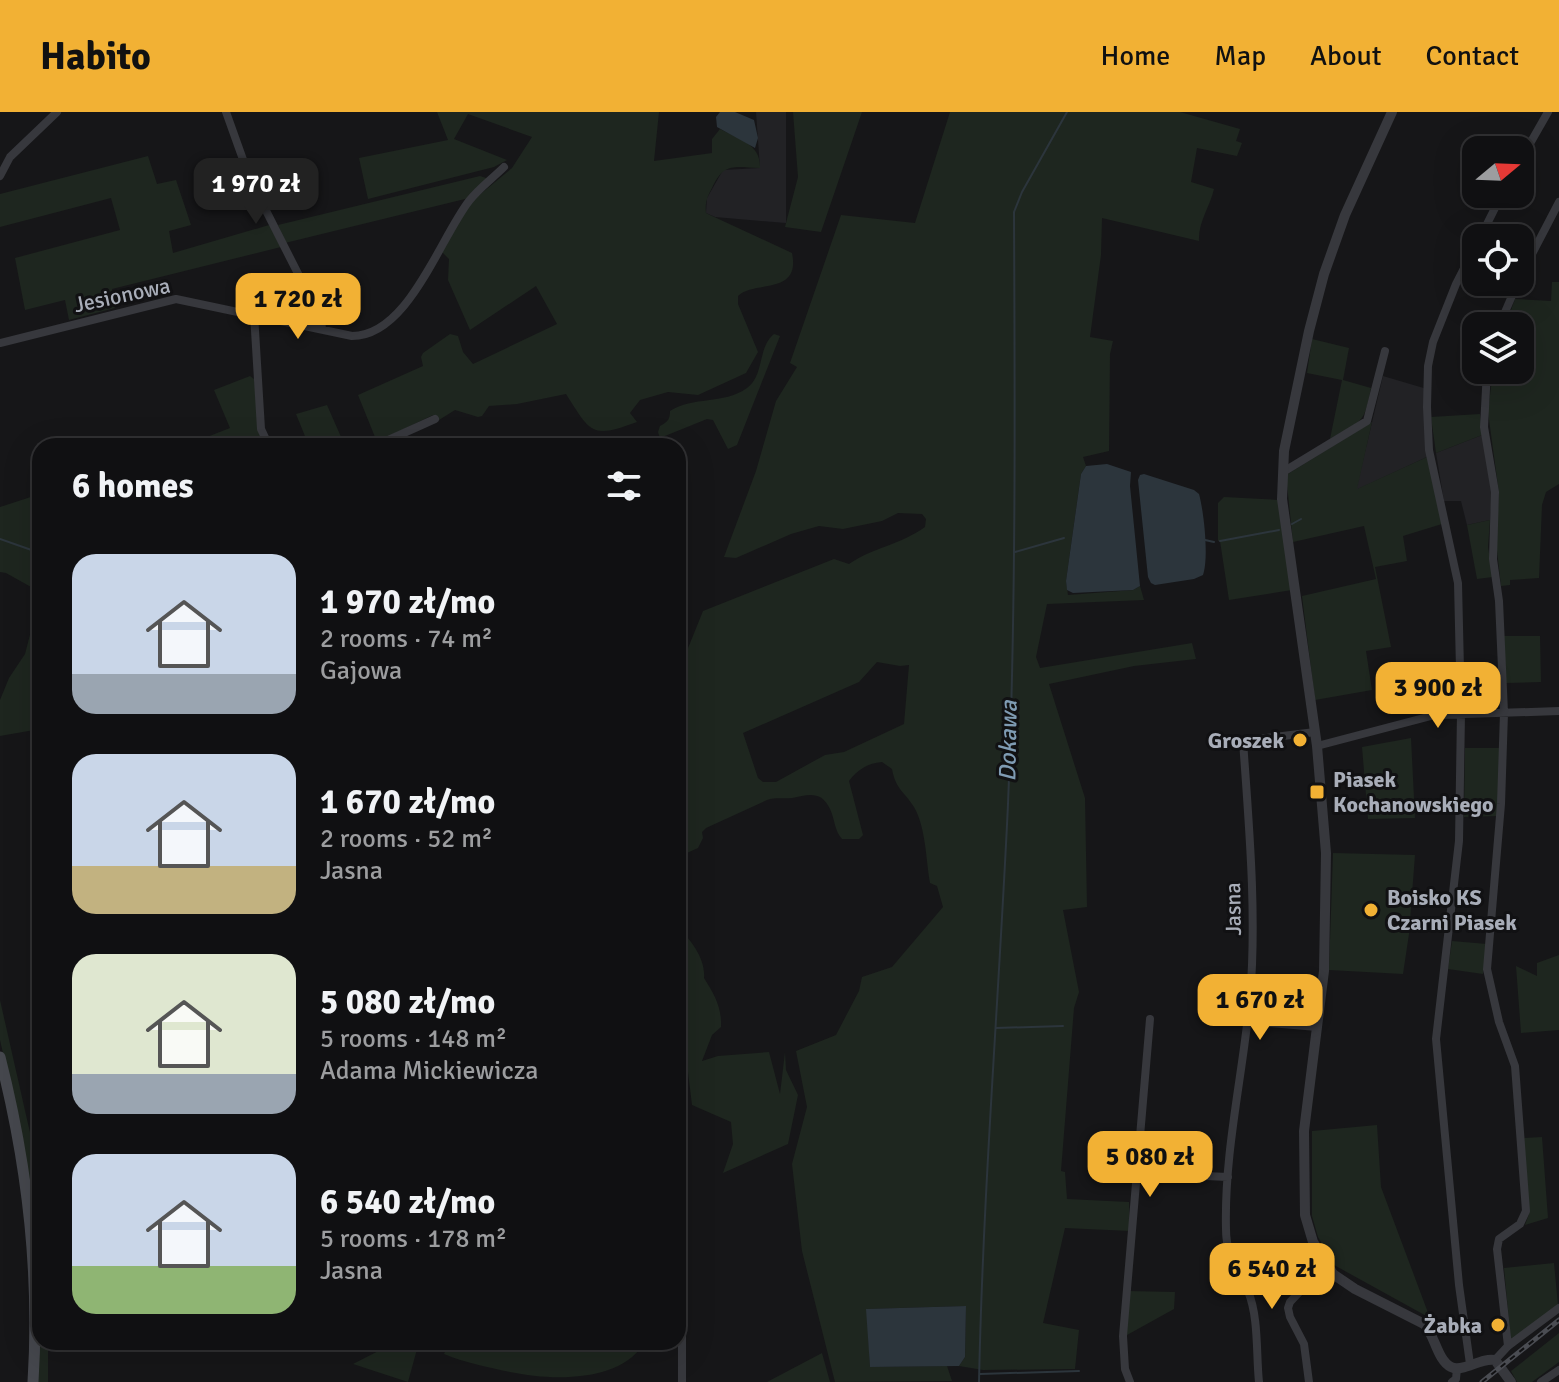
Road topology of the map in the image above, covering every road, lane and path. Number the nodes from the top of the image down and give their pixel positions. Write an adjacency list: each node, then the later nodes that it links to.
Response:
1 (57, 112): 7 (street)
2 (226, 112): 12 (street)
3 (1392, 112): 19 (street)
4 (1548, 112): 5 (street)
5 (1534, 136)
6 (504, 167): 12 (street, Jesionowa)
7 (0, 176)
8 (1559, 202): 9 (street)
9 (1534, 251)
10 (1462, 272): 21 (street)
11 (254, 314): 12 (street, Jesionowa); 13 (street, Jesionowa); 17 (street)
12 (322, 329)
13 (0, 343)
14 (1382, 353): 19 (street)
15 (1486, 384): 22 (street)
16 (435, 419): 18 (street)
17 (265, 438)
18 (393, 438)
19 (1283, 472): 23 (street)
20 (1559, 711): 22 (street)
21 (1461, 713): 22 (street); 24 (street); 38 (street)
22 (1504, 713): 34 (street)
23 (1315, 732): 24 (street); 26 (street, Jasna)
24 (1317, 746): 27 (street)
25 (1150, 1019): 29 (street)
26 (1247, 1021): 27 (street); 30 (street, Jasna)
27 (1317, 1027): 32 (street)
28 (0, 1057): 31 (main road)
29 (1137, 1173): 30 (street); 43 (street)
30 (1228, 1177): 44 (street, Jasna)
31 (32, 1260)
32 (1325, 1265): 39 (street); 45 (street)
33 (1559, 1308): 34 (street)
34 (1508, 1346): 37 (street)
35 (34, 1350): 41 (main road)
36 (682, 1350): 42 (street)
37 (1495, 1360): 38 (street); 47 (street)
38 (1470, 1364): 39 (street)
39 (1457, 1368): 46 (street)
40 (1559, 1370): 48 (street)
41 (33, 1382)
42 (682, 1382)
43 (1130, 1382)
44 (1259, 1382)
45 (1309, 1382)
46 (1452, 1382)
47 (1511, 1382)
48 (1541, 1382)

